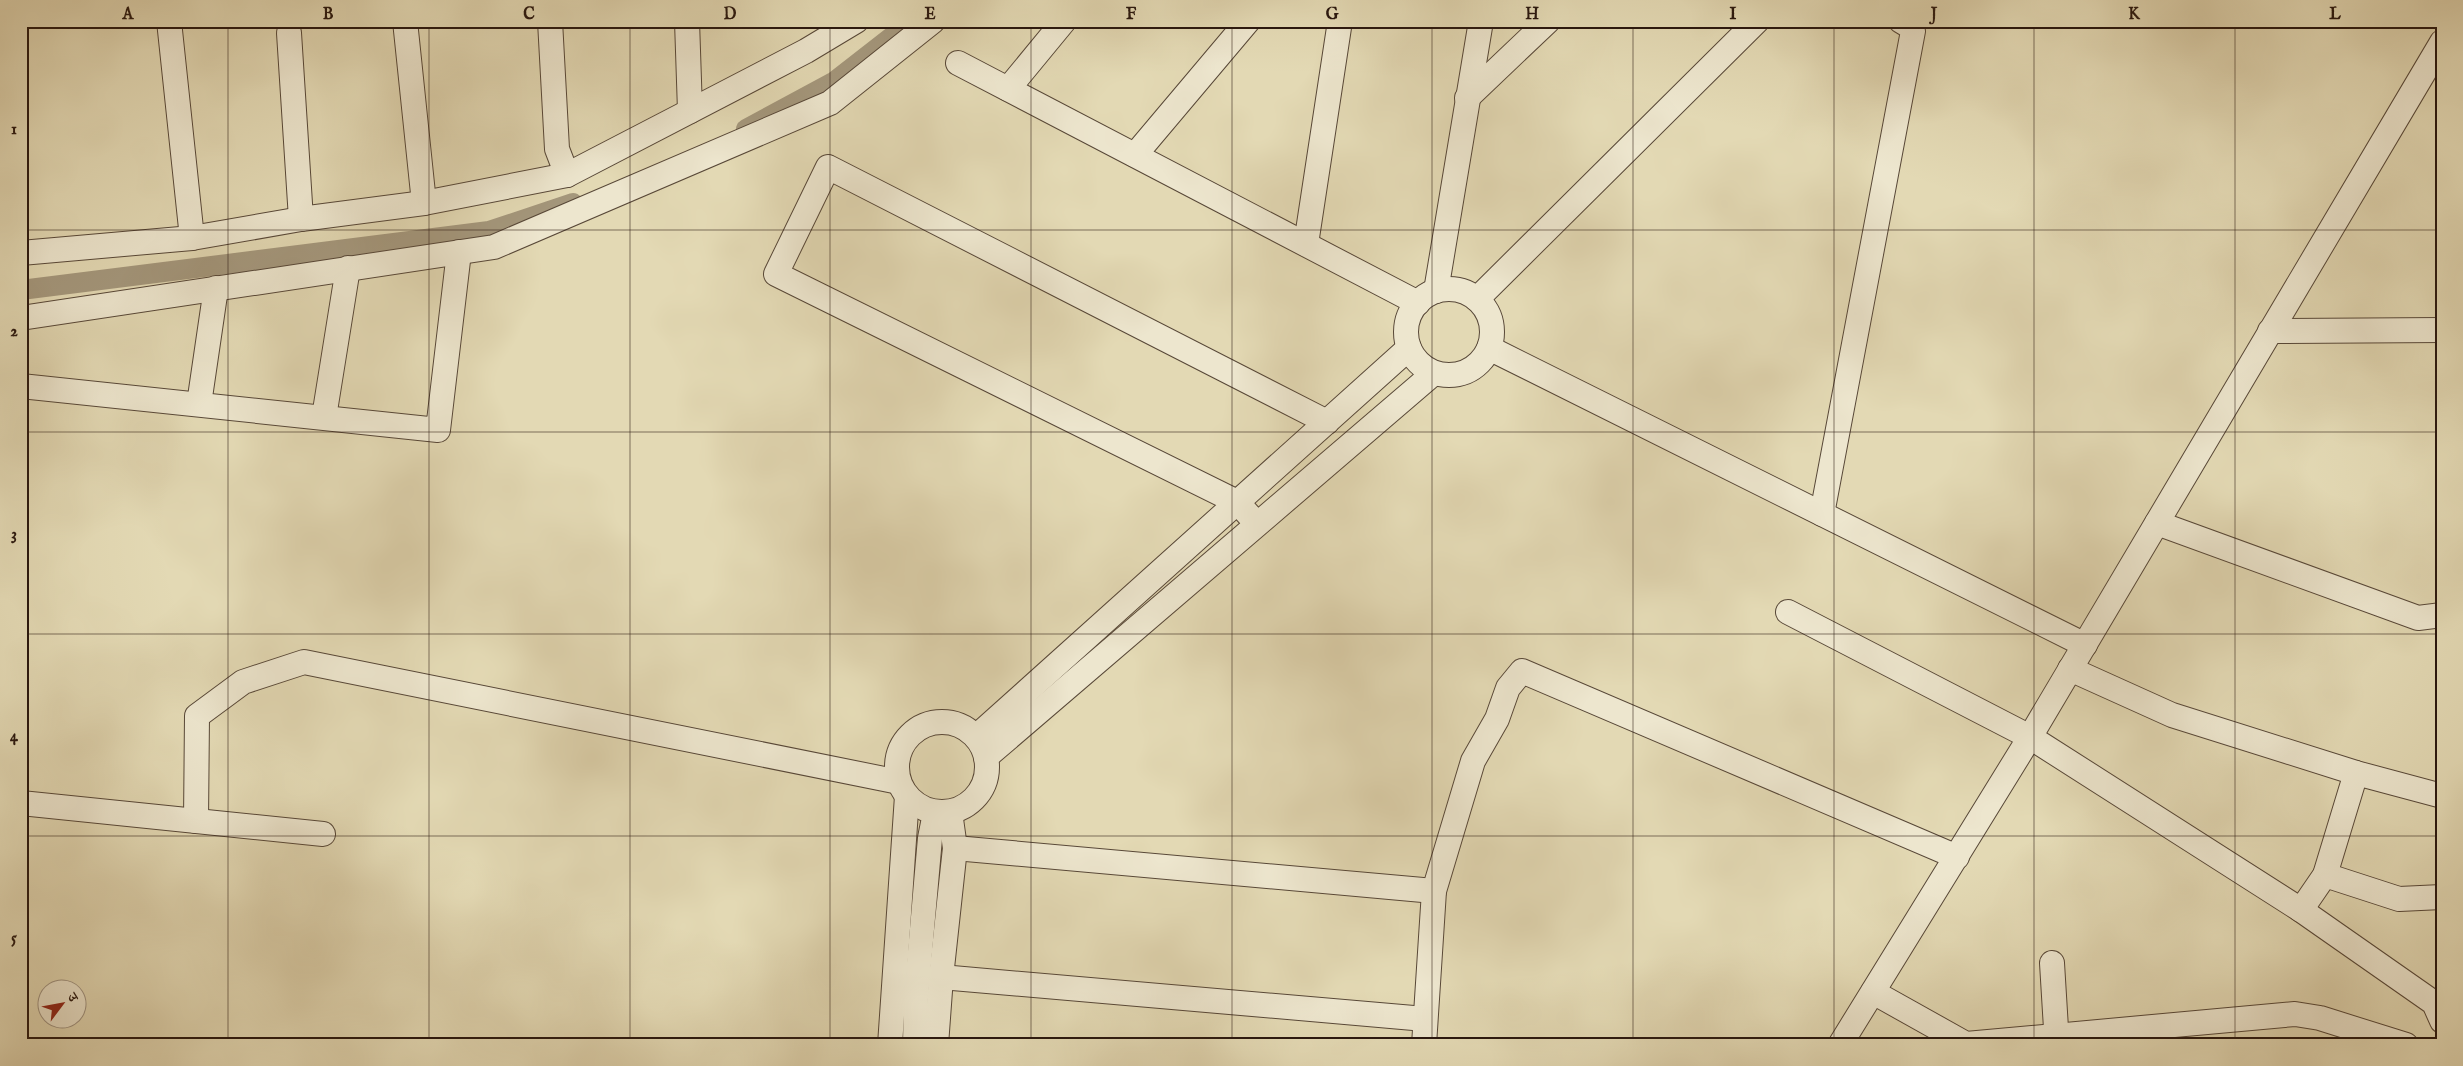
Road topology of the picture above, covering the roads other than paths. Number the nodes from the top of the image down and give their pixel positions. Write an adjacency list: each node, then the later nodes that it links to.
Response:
1 (170, 21): 24 (street)
2 (405, 21): 22 (street)
3 (550, 21): 21 (street)
4 (687, 21): 19 (street)
5 (933, 21): 26 (street)
6 (1064, 21): 17 (street)
7 (1248, 21): 20 (street)
8 (1340, 21): 25 (street)
9 (1481, 21): 18 (street)
10 (1548, 21): 18 (street)
11 (1757, 21): 31 (street)
12 (1901, 21): 45 (street)
13 (847, 24): 19 (street)
14 (289, 33): 23 (street)
15 (2442, 42): 34 (street)
16 (958, 63): 17 (street)
17 (1008, 89): 20 (street)
18 (1467, 98): 30 (street)
19 (690, 111): 21 (street)
20 (1135, 155): 25 (street)
21 (567, 175): 22 (street)
22 (424, 203): 23 (street)
23 (301, 219): 24 (street)
24 (192, 238): 27 (street)
25 (1306, 244): 30 (street)
26 (459, 252): 28 (street); 42 (street)
27 (21, 254)
28 (348, 268): 29 (street); 42 (street)
29 (216, 288): 32 (street); 40 (street)
30 (1427, 297): 31 (street); 35 (street)
31 (1477, 299): 36 (street)
32 (21, 318)
33 (2442, 330): 34 (street)
34 (2270, 331): 46 (street)
35 (1409, 348): 37 (street); 38 (street)
36 (1490, 348): 37 (street); 45 (street)
37 (1434, 373): 41 (street)
38 (1368, 385): 41 (street); 43 (street)
39 (21, 386): 40 (street)
40 (199, 404): 42 (street)
41 (1391, 410): 47 (street)
42 (324, 417)
43 (1327, 422): 44 (street); 44 (street)
44 (1237, 502): 47 (street); 48 (street)
45 (1822, 514): 53 (street)
46 (2157, 523): 51 (street); 53 (street)
47 (1258, 524): 49 (street)
48 (1173, 560): 49 (street); 52 (street)
49 (1190, 581): 54 (street)
50 (1788, 612): 56 (street)
51 (2442, 615)
52 (1093, 632): 54 (street); 57 (street)
53 (2085, 645): 55 (street)
54 (1110, 650): 57 (street)
55 (2070, 669): 56 (street); 58 (street)
56 (2030, 737): 66 (street); 70 (street)
57 (981, 747): 59 (street); 62 (street)
58 (2356, 773): 60 (street); 67 (street)
59 (903, 789): 62 (street); 63 (street); 74 (street)
60 (2442, 796)
61 (21, 803): 63 (street)
62 (943, 812): 65 (street); 74 (street)
63 (196, 821): 64 (street)
64 (323, 834)
65 (955, 848): 68 (street); 72 (street)
66 (1957, 857): 68 (street); 73 (street)
67 (2325, 875): 69 (street); 70 (street)
68 (1434, 891): 76 (street)
69 (2442, 898)
70 (2300, 910): 75 (street)
71 (2052, 963): 77 (street)
72 (941, 977): 76 (street); 80 (street)
73 (1873, 992): 77 (street); 82 (street)
74 (904, 996): 78 (street); 79 (street)
75 (2439, 1009)
76 (1425, 1019): 81 (street)
77 (2057, 1039): 83 (street)
78 (890, 1045)
79 (915, 1045)
80 (936, 1045)
81 (1424, 1045)
82 (1840, 1045)
83 (2406, 1045)

